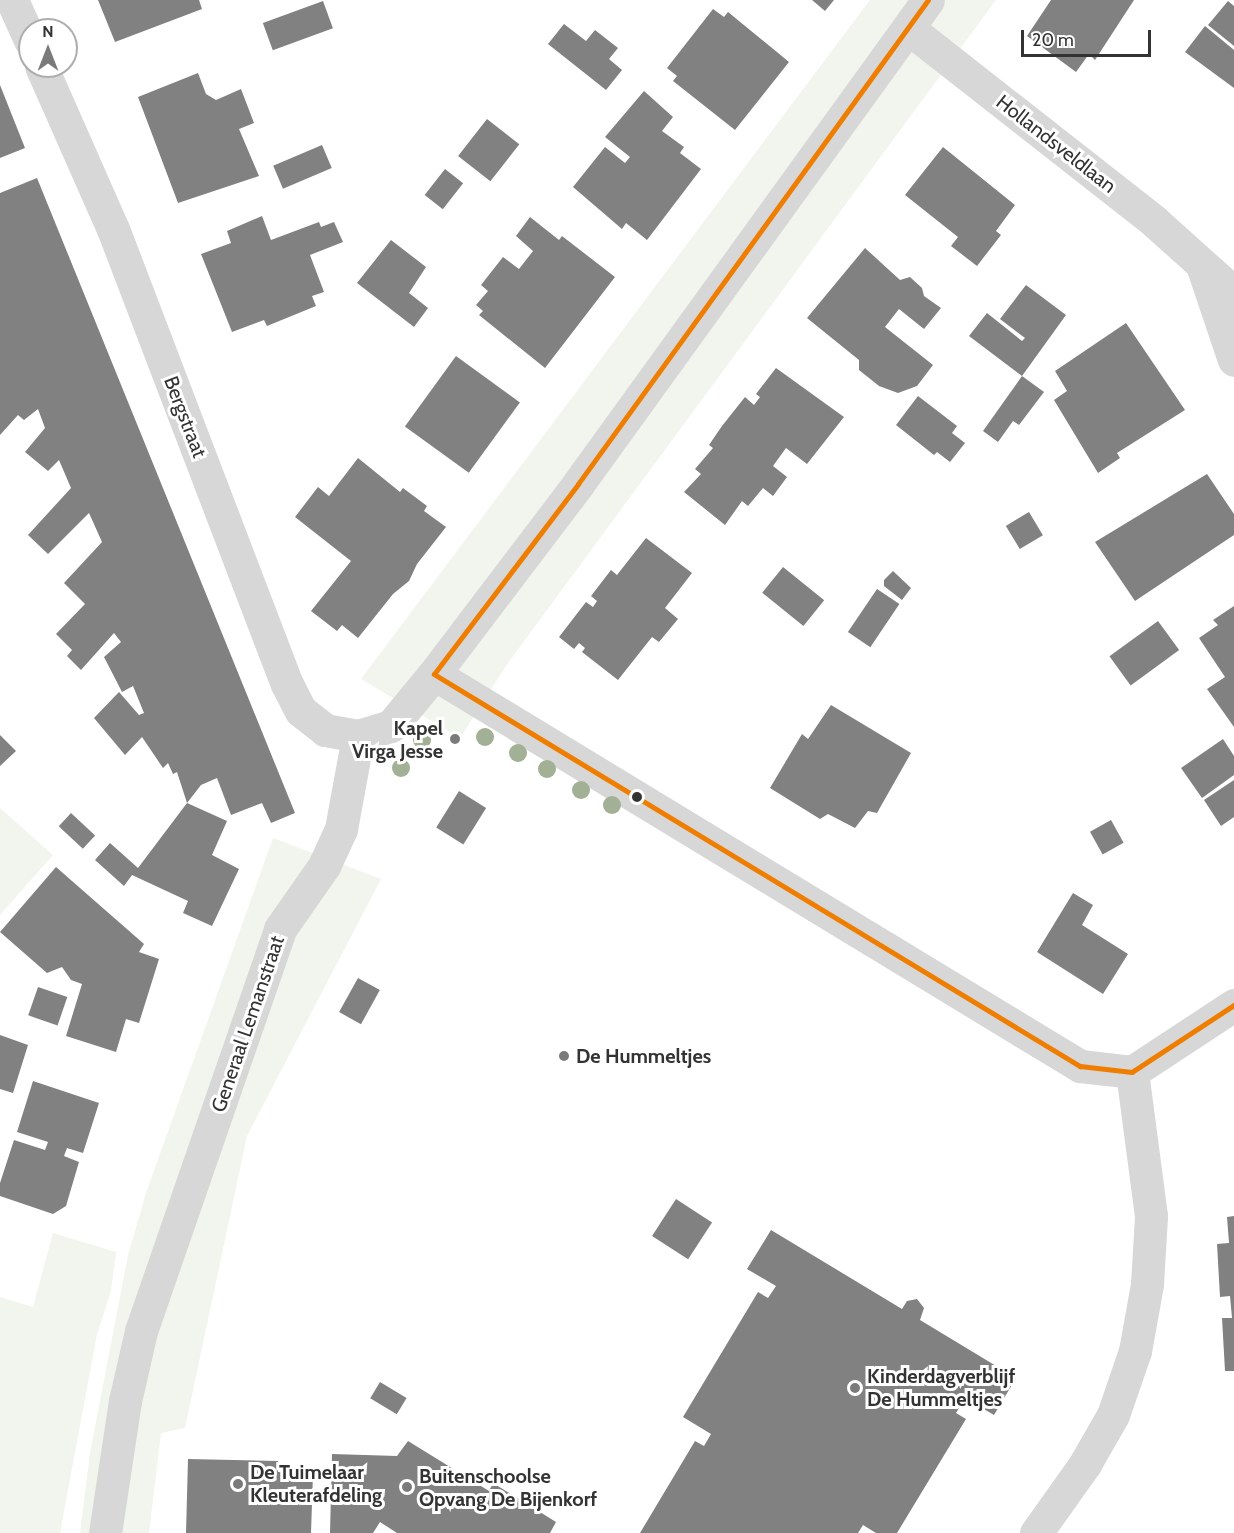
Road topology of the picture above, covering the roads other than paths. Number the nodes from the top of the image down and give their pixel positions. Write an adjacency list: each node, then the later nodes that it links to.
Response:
1 (12, 0): 3 (street)
2 (928, 0): 4 (street)
3 (20, 18)
4 (908, 28): 6 (street, Hollandsveldlaan); 9 (street)
5 (46, 78): 10 (street, Bergstraat)
6 (1201, 263): 7 (street, Hollandsveldlaan); 8 (street, Hollandsveldlaan)
7 (1234, 293)
8 (1234, 360)
9 (434, 674): 10 (street); 12 (street)
10 (358, 736): 13 (street, Generaal Lemanstraat)
11 (1234, 1005): 12 (street)
12 (1132, 1072): 14 (street)
13 (105, 1533)
14 (1036, 1533)

